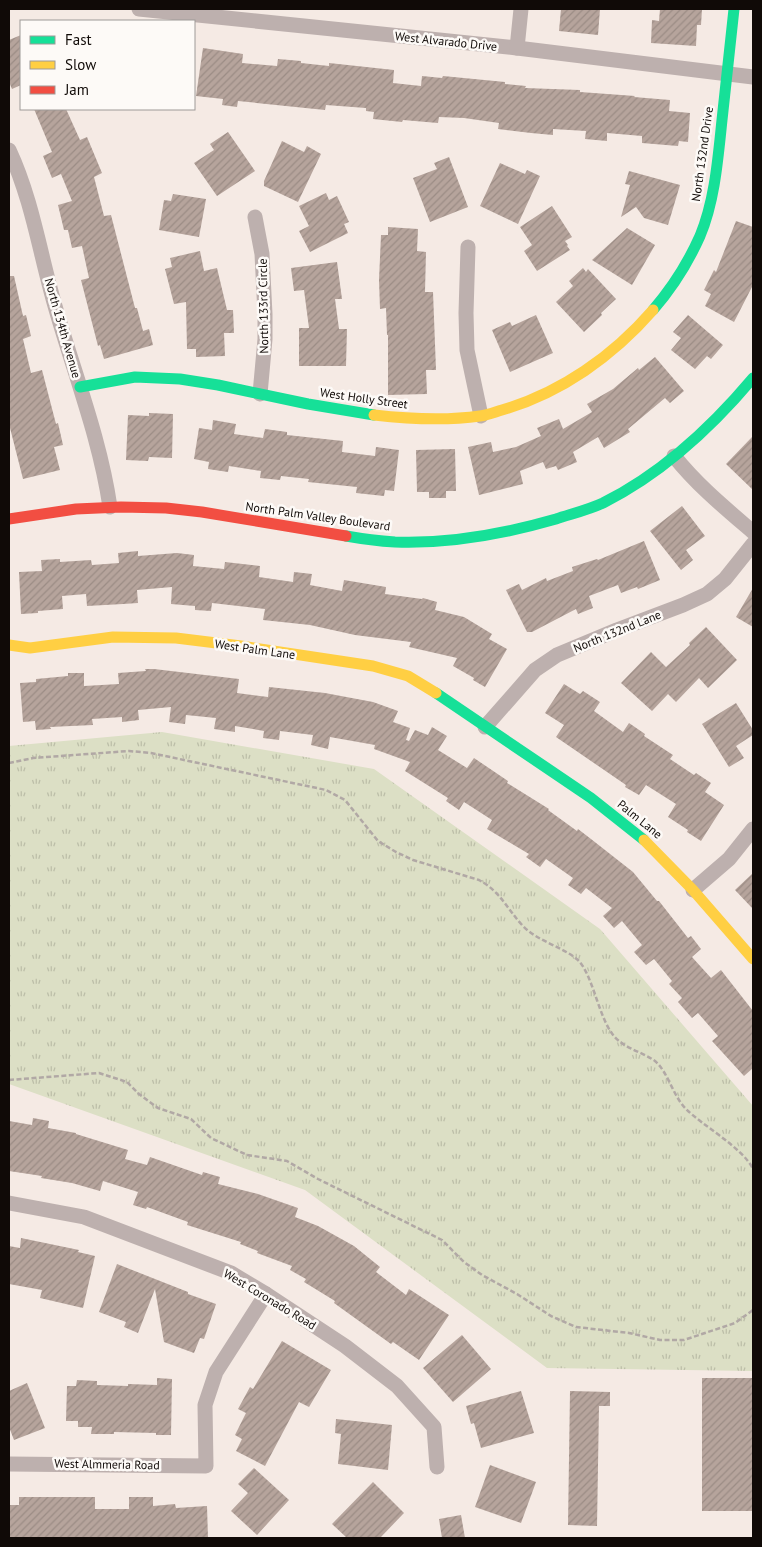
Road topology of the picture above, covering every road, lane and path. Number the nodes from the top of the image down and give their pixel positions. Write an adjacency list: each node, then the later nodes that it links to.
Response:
1 (139, 9): 4 (street, West Alvarado Drive)
2 (521, 9): 4 (street)
3 (734, 9): 5 (street, North 132nd Drive)
4 (517, 48): 5 (street, West Alvarado Drive)
5 (727, 73): 6 (street, West Alvarado Drive); 10 (street, North 132nd Drive)
6 (753, 77)
7 (9, 150): 12 (street, North 134th Avenue)
8 (255, 217): 13 (street, North 133rd Circle)
9 (468, 247): 14 (street)
10 (626, 338): 14 (street, West Holly Street)
11 (753, 378): 15 (street, North Palm Valley Boulevard)
12 (80, 387): 13 (street, West Holly Street); 16 (street, North 134th Avenue)
13 (260, 394): 14 (street, West Holly Street)
14 (480, 416)
15 (674, 456): 16 (street, North Palm Valley Boulevard); 18 (street)
16 (110, 507): 17 (street, North Palm Valley Boulevard)
17 (9, 519)
18 (753, 532)
19 (753, 544): 21 (street, North 132nd Lane)
20 (9, 645): 21 (street, West Palm Lane)
21 (485, 726): 24 (street, Palm Lane)
22 (9, 763): 27 (path)
23 (753, 829): 24 (street)
24 (693, 890): 25 (street, Palm Lane)
25 (753, 959)
26 (9, 1080): 30 (path)
27 (753, 1169)
28 (9, 1203): 29 (street, West Coronado Road)
29 (266, 1294): 31 (street, West Almmeria Road); 32 (street, West Coronado Road)
30 (753, 1310)
31 (9, 1464)
32 (437, 1467)

